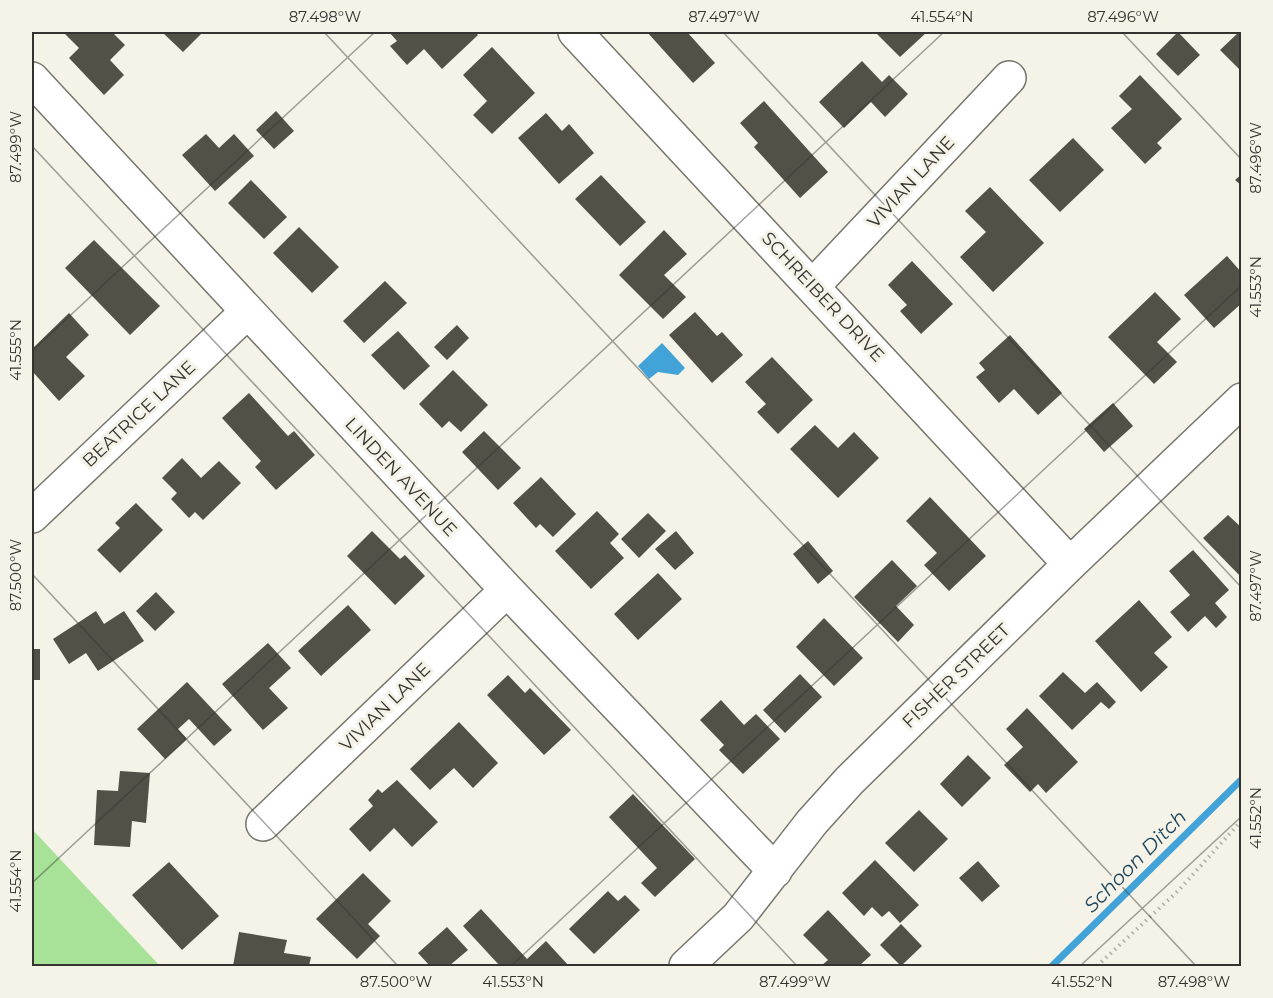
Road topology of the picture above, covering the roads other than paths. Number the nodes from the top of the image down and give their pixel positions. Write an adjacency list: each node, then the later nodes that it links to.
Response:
1 (575, 32): 4 (street, SCHREIBER DRIVE)
2 (1009, 78): 4 (street, VIVIAN LANE)
3 (32, 79): 5 (street, LINDEN AVENUE)
4 (813, 286): 8 (street, SCHREIBER DRIVE)
5 (247, 312): 7 (street, BEATRICE LANE); 9 (street, LINDEN AVENUE)
6 (1242, 400): 8 (street, FISHER STREET)
7 (32, 516)
8 (1070, 564): 11 (street, FISHER STREET)
9 (507, 590): 10 (street, VIVIAN LANE); 11 (street, LINDEN AVENUE)
10 (263, 824)
11 (775, 871): 12 (street, FISHER STREET)
12 (686, 966)

